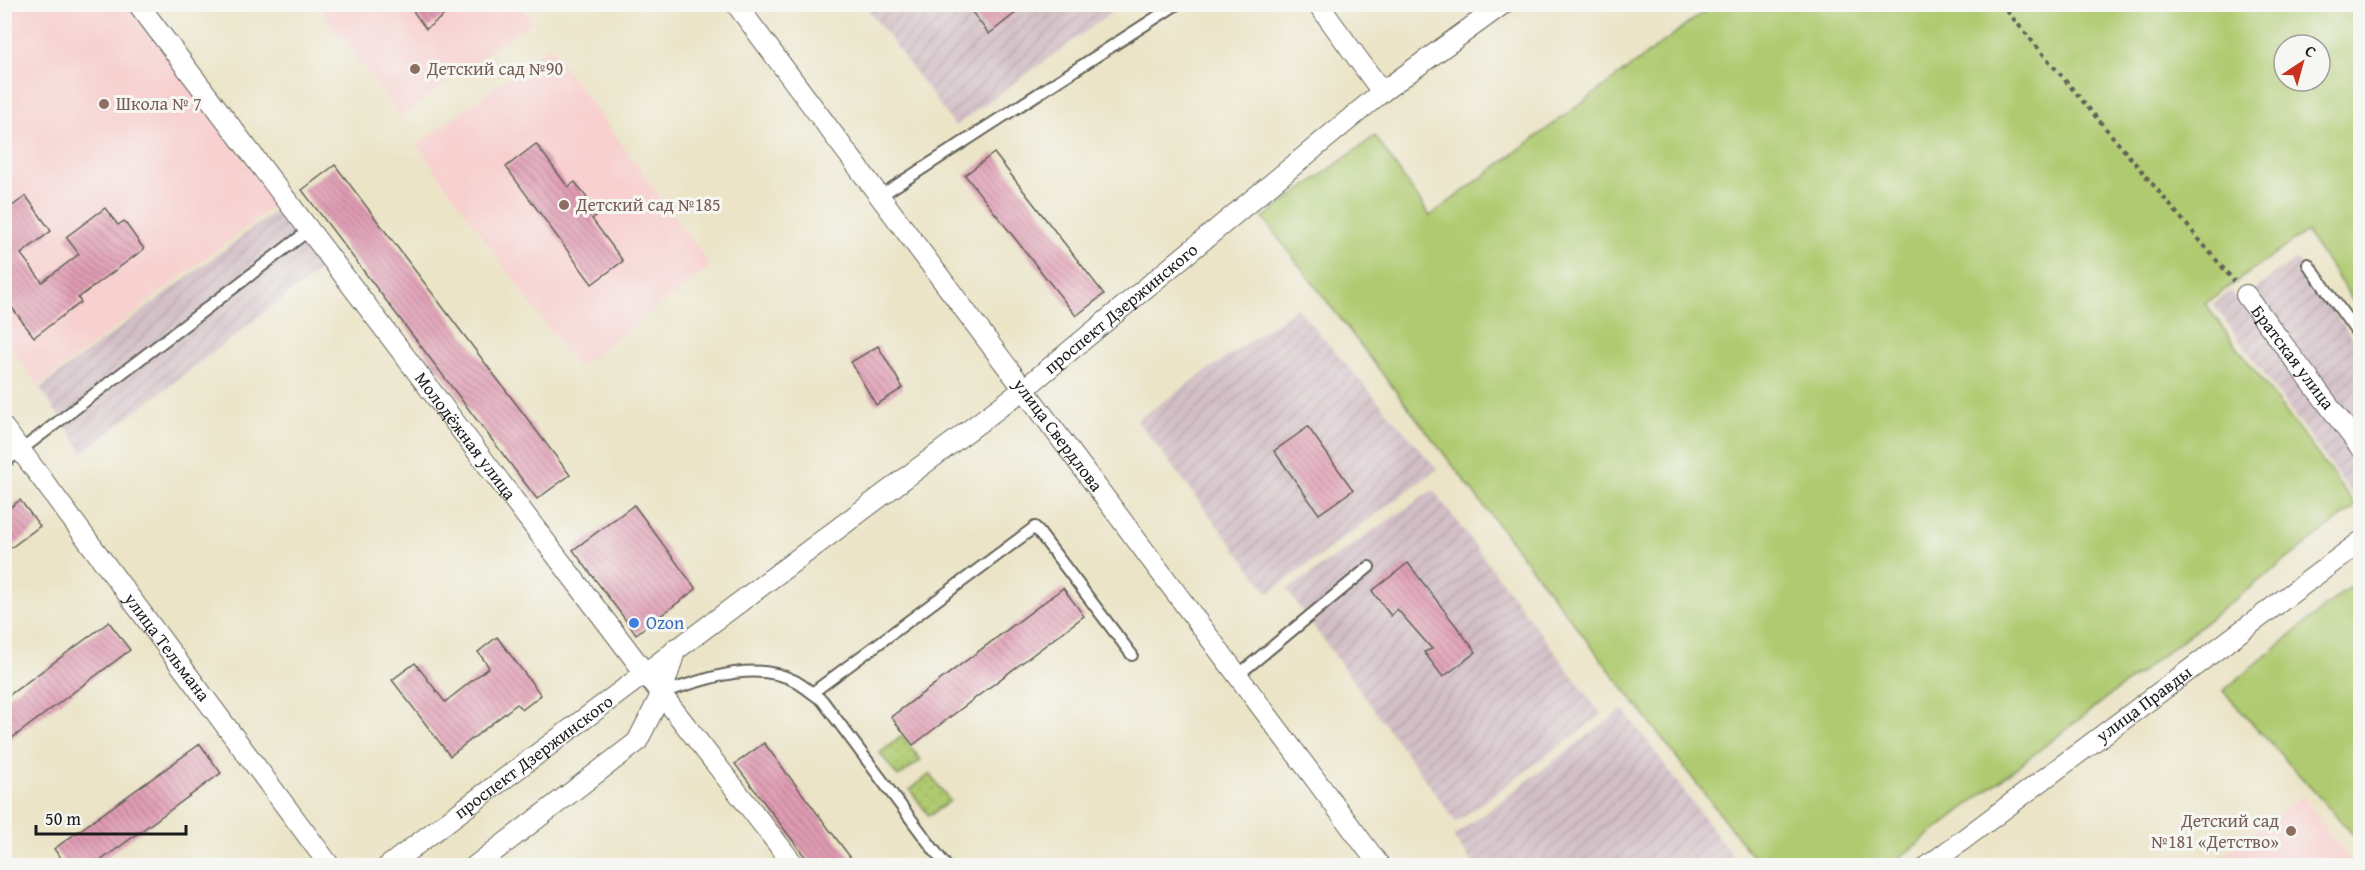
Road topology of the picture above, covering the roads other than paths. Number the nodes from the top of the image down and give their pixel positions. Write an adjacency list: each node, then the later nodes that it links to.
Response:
1 (138, 4): 8 (street, Молодёжная улица)
2 (736, 4): 7 (street, улица Свердлова)
3 (1177, 4): 7 (lane)
4 (1318, 4): 6 (street)
5 (1496, 6): 6 (street, проспект Дзержинского)
6 (1382, 92): 12 (street, проспект Дзержинского)
7 (880, 196): 12 (street, улица Свердлова)
8 (308, 231): 15 (lane); 21 (street, Молодёжная улица)
9 (2308, 264): 11 (lane)
10 (2246, 295): 14 (street, Братская улица)
11 (2361, 337)
12 (1023, 389): 19 (street, проспект Дзержинского); 22 (street, улица Свердлова)
13 (4, 428): 15 (street, улица Тельмана)
14 (2361, 447)
15 (21, 450): 16 (lane); 25 (street, улица Тельмана)
16 (4, 463)
17 (2361, 542): 31 (street, улица Правды)
18 (1369, 567): 22 (lane)
19 (676, 647): 21 (street, проспект Дзержинского); 23 (street)
20 (1132, 655): 24 (lane)
21 (645, 673): 23 (street, Молодёжная улица); 26 (street, проспект Дзержинского)
22 (1238, 675): 30 (street, улица Свердлова)
23 (662, 693): 24 (lane); 27 (street); 28 (street, Молодёжная улица)
24 (812, 693): 29 (lane)
25 (330, 866)
26 (388, 866)
27 (475, 866)
28 (795, 866)
29 (946, 866)
30 (1380, 866)
31 (1928, 866)

